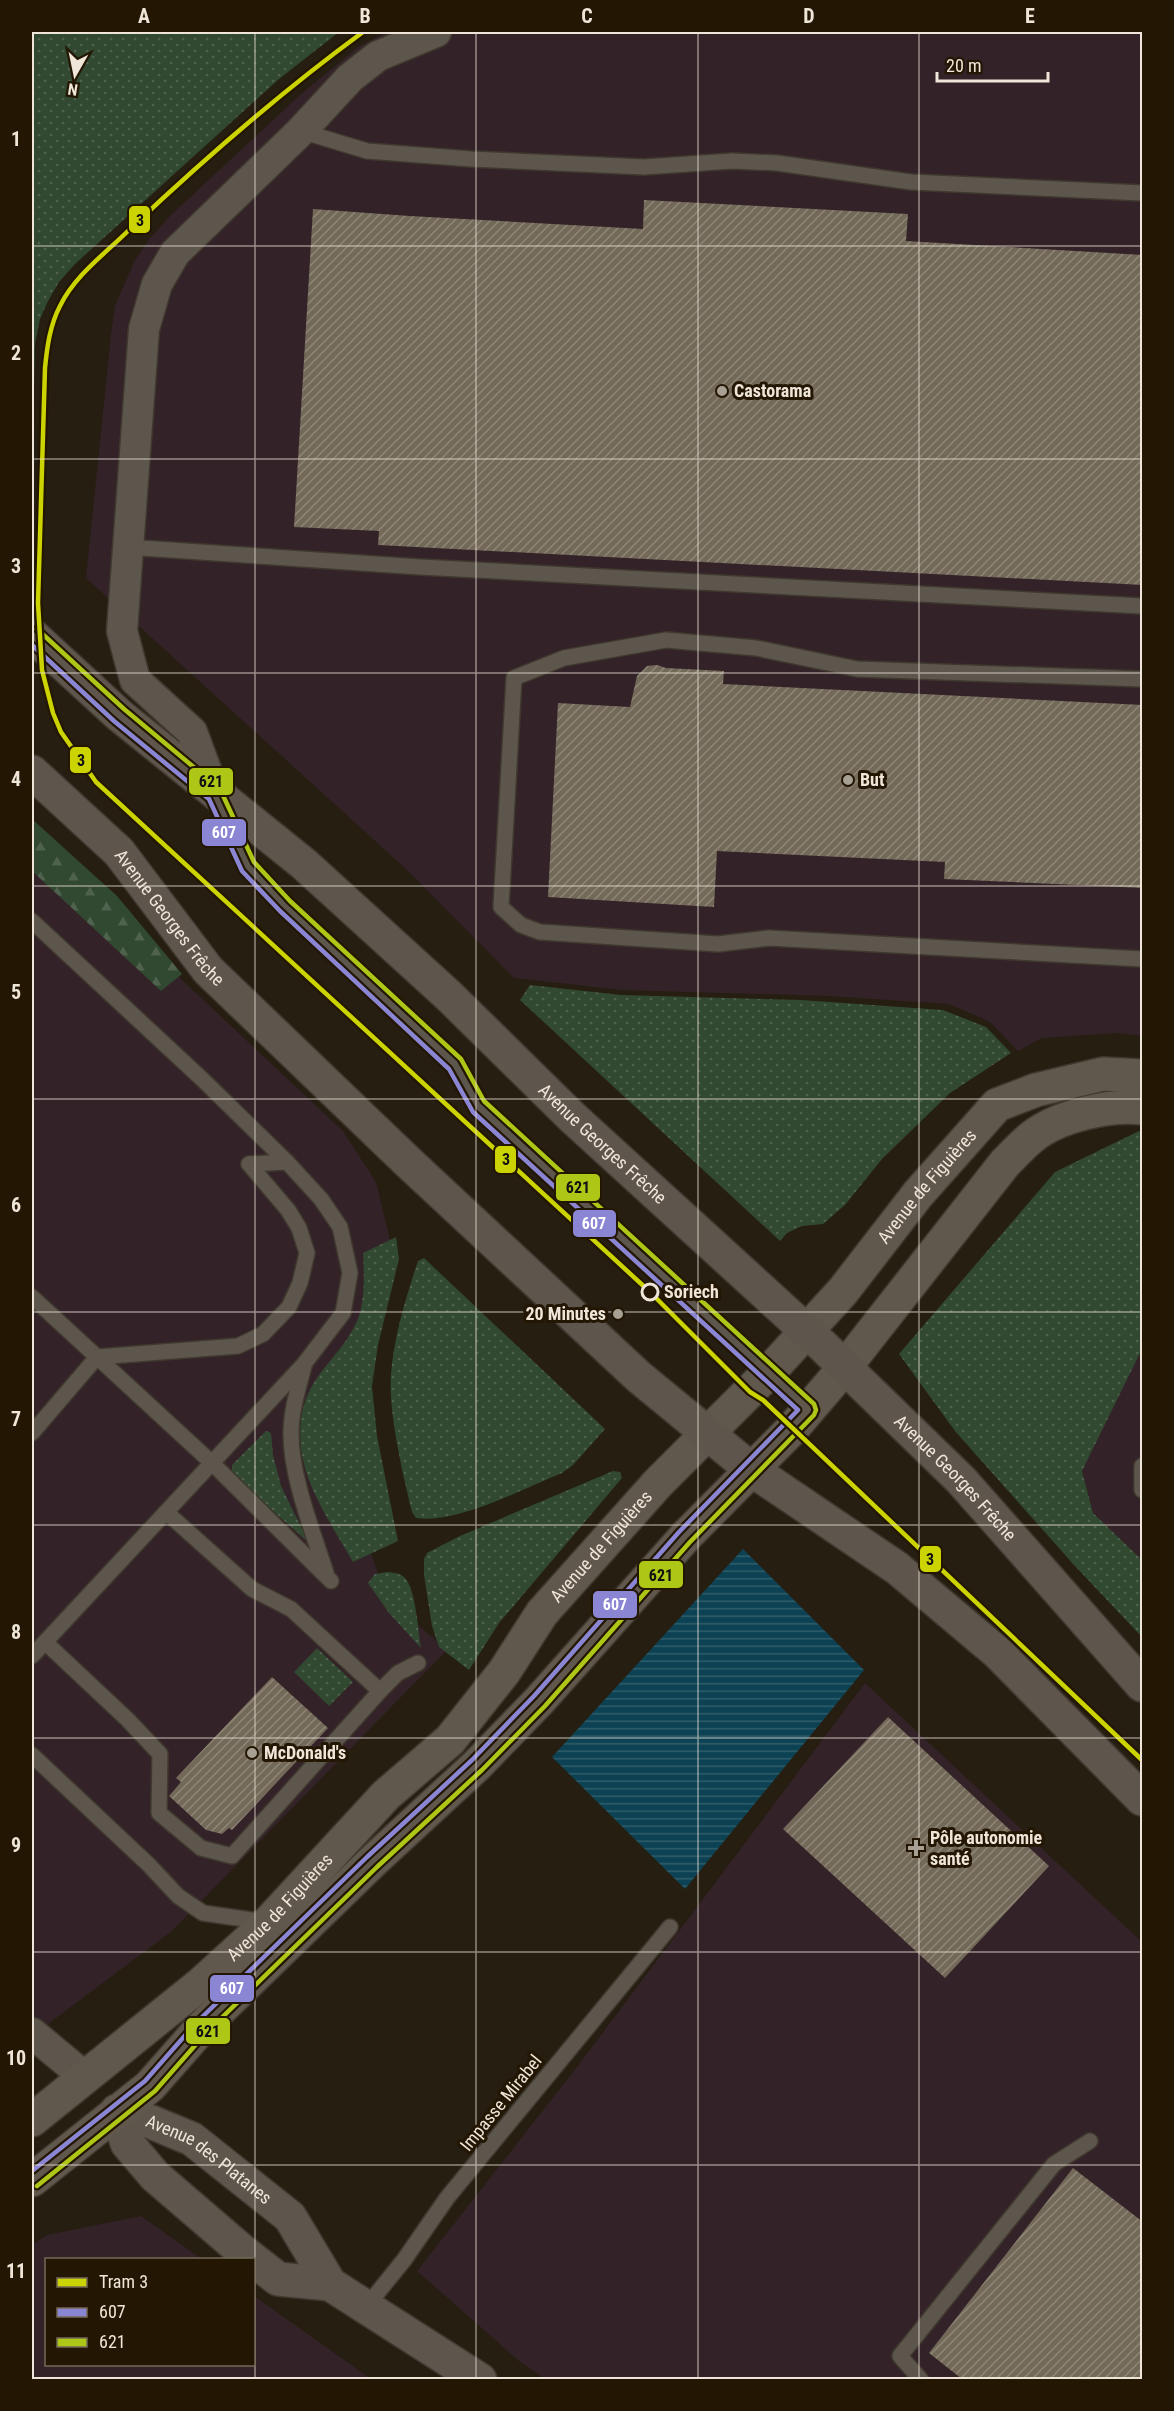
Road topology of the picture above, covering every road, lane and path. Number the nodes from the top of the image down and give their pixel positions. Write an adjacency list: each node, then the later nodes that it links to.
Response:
1 (436, 32): 2 (street)
2 (301, 131): 3 (lane); 4 (street)
3 (1143, 193)
4 (126, 547): 5 (lane); 9 (street)
5 (1143, 606)
6 (32, 634): 9 (main road, Avenue Georges Frêche)
7 (1143, 679): 11 (lane)
8 (32, 772): 22 (main road, Avenue Georges Frêche)
9 (214, 794): 16 (main road, Avenue Georges Frêche); 20 (lane)
10 (32, 921): 14 (lane)
11 (1143, 959)
12 (1143, 1076): 16 (main road, Avenue de Figuières)
13 (1143, 1108): 19 (main road, Avenue de Figuières)
14 (287, 1162): 17 (lane); 18 (lane)
15 (32, 1297): 17 (lane)
16 (806, 1331): 19 (main road, Avenue Georges Frêche); 20 (main road, Avenue de Figuières)
17 (97, 1357): 23 (lane); 24 (lane)
18 (304, 1364): 24 (lane); 24 (lane)
19 (845, 1367): 21 (main road, Avenue de Figuières); 32 (main road, Avenue Georges Frêche)
20 (769, 1372): 21 (lane); 22 (main road, Avenue de Figuières)
21 (809, 1410): 26 (main road, Avenue de Figuières)
22 (708, 1432): 26 (main road, Avenue Georges Frêche); 36 (main road, Avenue de Figuières)
23 (32, 1433)
24 (212, 1463): 28 (lane)
25 (1143, 1466): 27 (lane)
26 (752, 1470): 35 (main road, Avenue Georges Frêche); 40 (main road, Avenue de Figuières)
27 (1143, 1490)
28 (166, 1512): 29 (lane); 33 (lane)
29 (45, 1642): 30 (lane); 33 (lane)
30 (32, 1656)
31 (418, 1663): 33 (lane)
32 (1143, 1685)
33 (380, 1691)
34 (32, 1755): 36 (lane)
35 (1143, 1799)
36 (269, 1922): 39 (main road, Avenue de Figuières)
37 (670, 1927): 47 (lane, Impasse Mirabel)
38 (32, 2033): 39 (street)
39 (86, 2078): 40 (main road); 41 (main road, Avenue de Figuières)
40 (117, 2111): 43 (main road, Avenue de Figuières); 44 (street, Avenue des Platanes); 46 (street, Avenue des Platanes)
41 (32, 2120)
42 (1090, 2141): 49 (lane)
43 (32, 2180)
44 (251, 2258)
45 (255, 2261): 46 (street, Avenue des Platanes)
46 (330, 2284): 47 (street, Avenue des Platanes)
47 (366, 2307): 48 (street, Avenue des Platanes)
48 (480, 2379)
49 (921, 2379)

